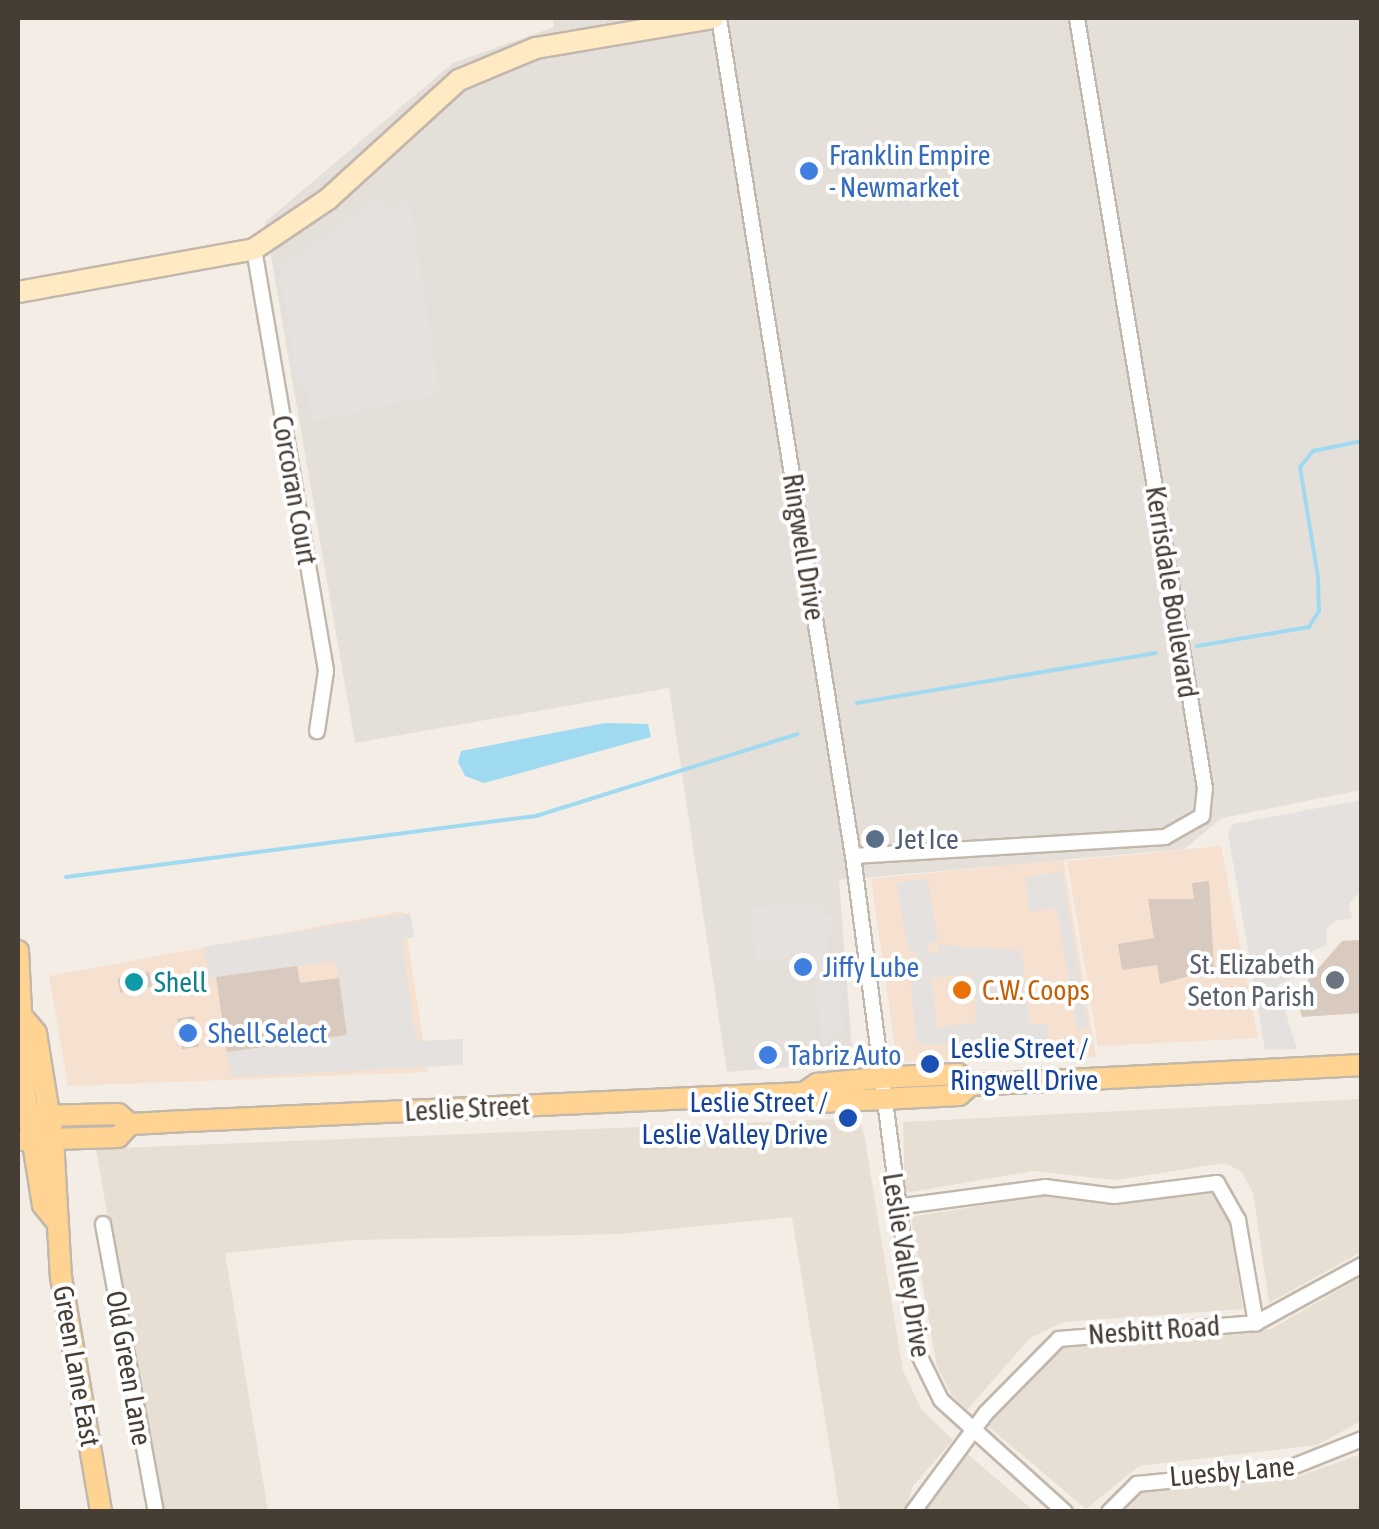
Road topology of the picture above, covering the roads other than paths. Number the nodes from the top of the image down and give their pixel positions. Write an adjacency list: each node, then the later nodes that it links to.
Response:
1 (716, 18): 3 (street); 6 (street, Ringwell Drive)
2 (1077, 18): 6 (street, Kerrisdale Boulevard)
3 (254, 249): 4 (street); 5 (street, Corcoran Court)
4 (18, 292)
5 (317, 732)
6 (853, 856): 9 (street, Ringwell Drive)
7 (18, 951): 10 (main road, Green Lane East)
8 (1362, 1065): 9 (main road, Leslie Street)
9 (881, 1089): 11 (main road, Leslie Street); 13 (street, Leslie Valley Drive)
10 (32, 1117): 11 (main road, Leslie Street); 12 (main road, Green Lane East)
11 (130, 1124): 12 (main road, Leslie Street)
12 (35, 1140): 19 (main road, Green Lane East)
13 (896, 1207): 16 (street); 17 (street, Leslie Valley Drive)
14 (103, 1224): 20 (street, Old Green Lane)
15 (1362, 1266): 16 (street, Nesbitt Road)
16 (1256, 1324): 17 (street, Nesbitt Road)
17 (971, 1432): 21 (street, Nesbitt Road); 22 (street, Leslie Valley Drive)
18 (1362, 1440): 23 (street, Luesby Lane)
19 (102, 1512)
20 (156, 1512)
21 (913, 1512)
22 (1065, 1512)
23 (1109, 1512)

